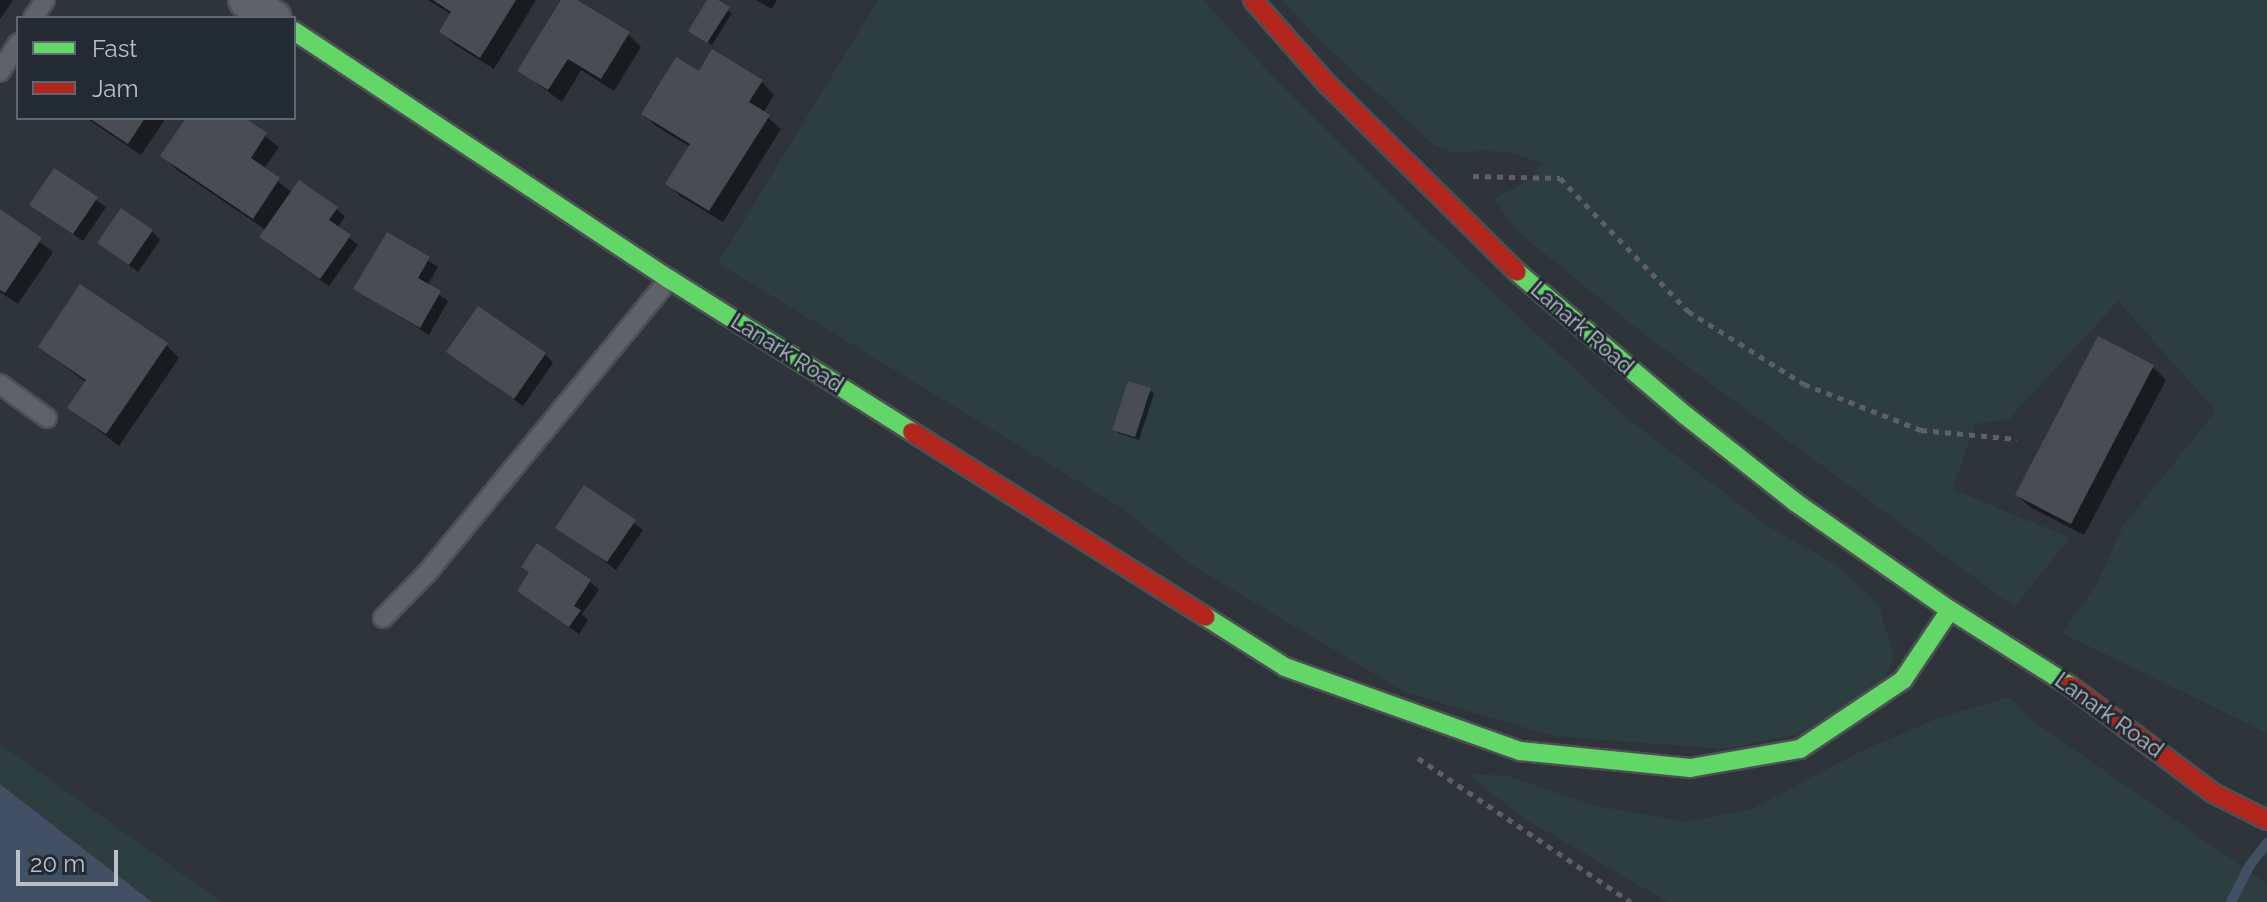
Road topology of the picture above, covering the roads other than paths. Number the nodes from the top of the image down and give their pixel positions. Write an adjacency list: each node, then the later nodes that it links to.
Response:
1 (246, 0): 3 (street)
2 (1253, 0): 10 (street, Lanark Road)
3 (271, 16)
4 (296, 32): 7 (street, Lanark Road)
5 (16, 46): 6 (lane)
6 (0, 72)
7 (669, 279): 10 (street, Lanark Road); 11 (lane)
8 (0, 384): 9 (lane)
9 (47, 418)
10 (1950, 610): 12 (street, Lanark Road)
11 (383, 618)
12 (2267, 820)

